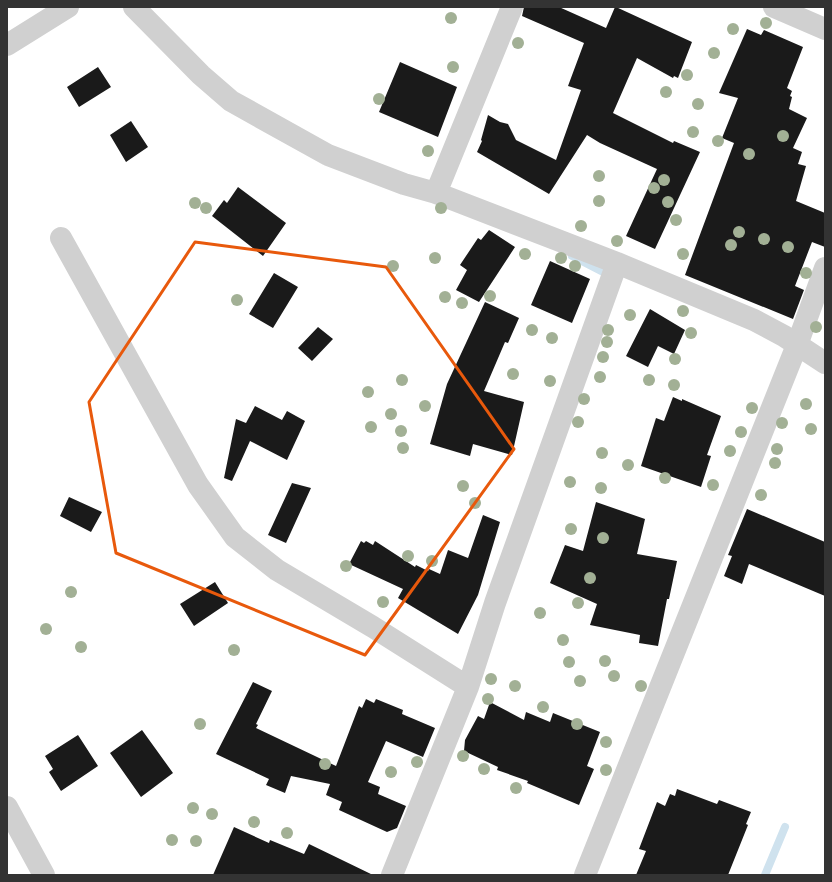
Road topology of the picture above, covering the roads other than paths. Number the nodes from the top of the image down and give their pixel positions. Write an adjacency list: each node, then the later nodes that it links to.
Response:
1 (68, 7): 6 (street)
2 (134, 7): 7 (street)
3 (512, 7): 7 (street)
4 (774, 7): 5 (street)
5 (825, 29)
6 (7, 45)
7 (436, 193): 9 (street)
8 (61, 238): 13 (street)
9 (616, 263): 11 (street); 13 (street)
10 (825, 268): 11 (street)
11 (797, 345): 12 (street); 17 (street)
12 (825, 363)
13 (468, 687): 16 (street)
14 (7, 807): 15 (street)
15 (44, 875)
16 (392, 875)
17 (585, 875)

